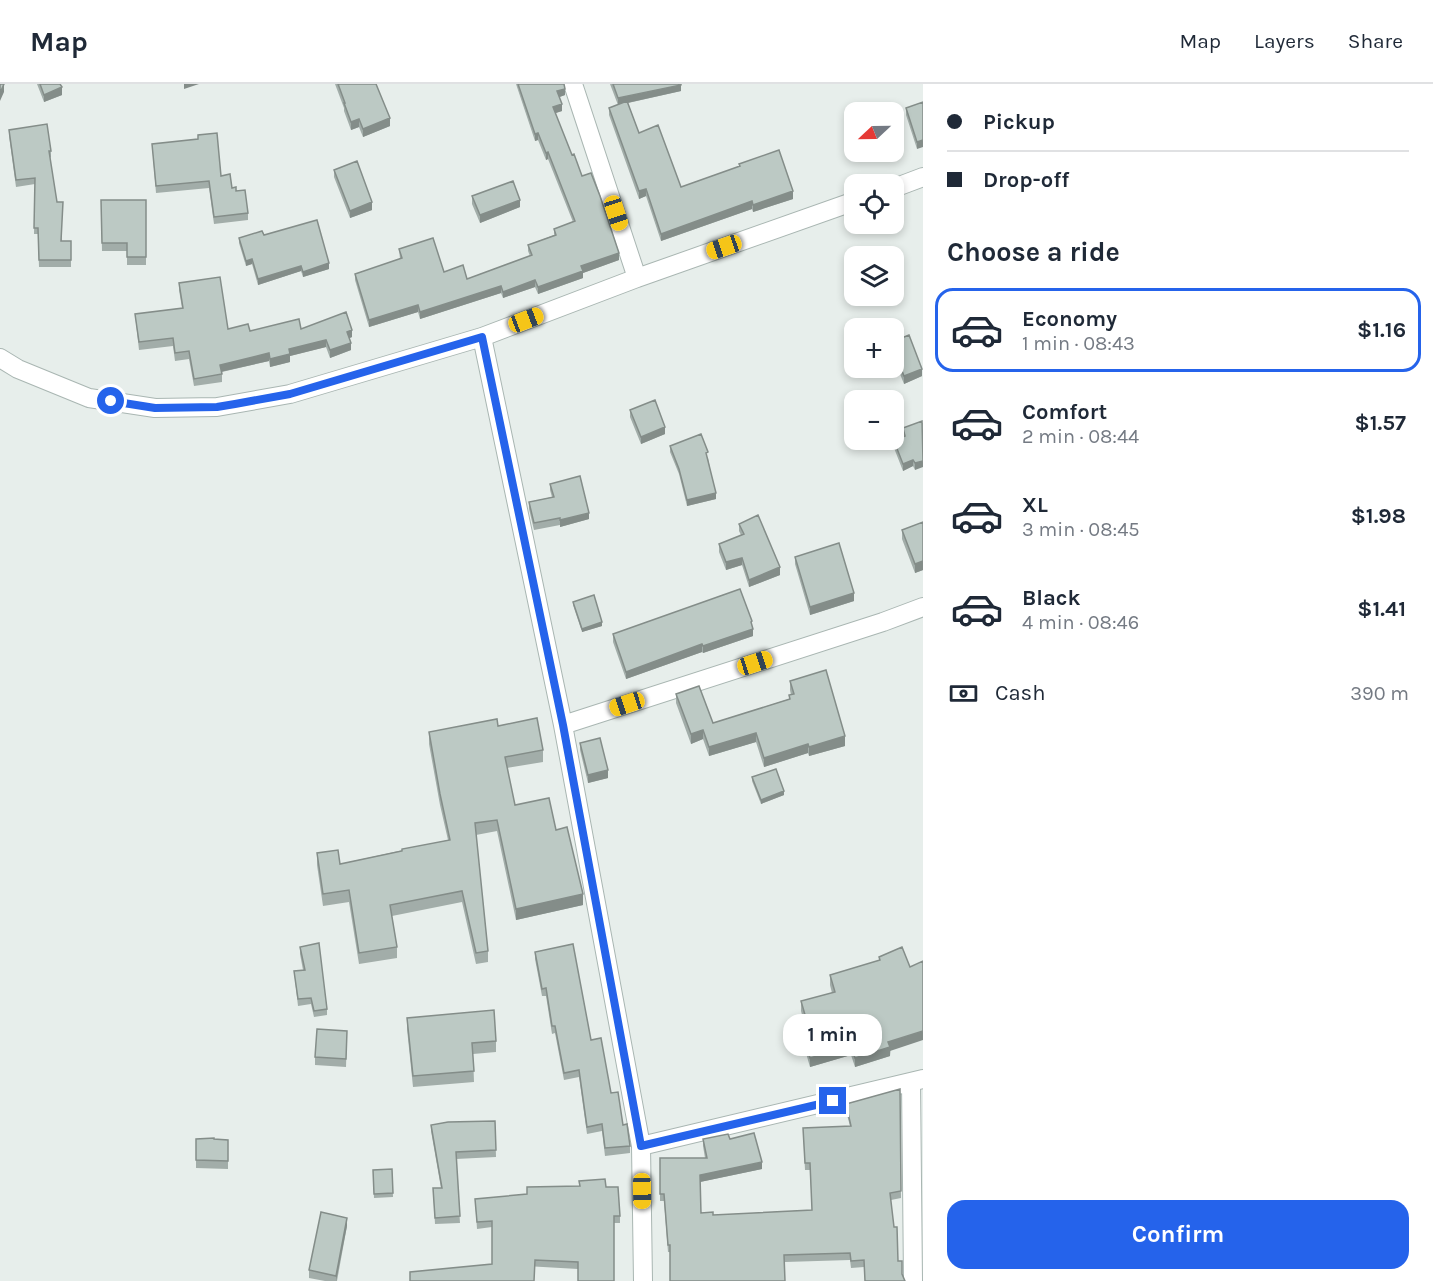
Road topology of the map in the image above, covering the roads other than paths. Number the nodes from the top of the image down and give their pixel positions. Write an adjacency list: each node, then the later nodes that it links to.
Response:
1 (573, 84): 5 (street)
2 (923, 177): 3 (street)
3 (904, 184)
4 (844, 205): 5 (street)
5 (637, 278): 6 (street)
6 (482, 337): 7 (street); 9 (street)
7 (0, 358)
8 (923, 607): 9 (street)
9 (563, 725): 11 (street)
10 (917, 1081): 11 (street); 13 (street)
11 (641, 1146): 12 (street)
12 (643, 1281)
13 (913, 1281)

